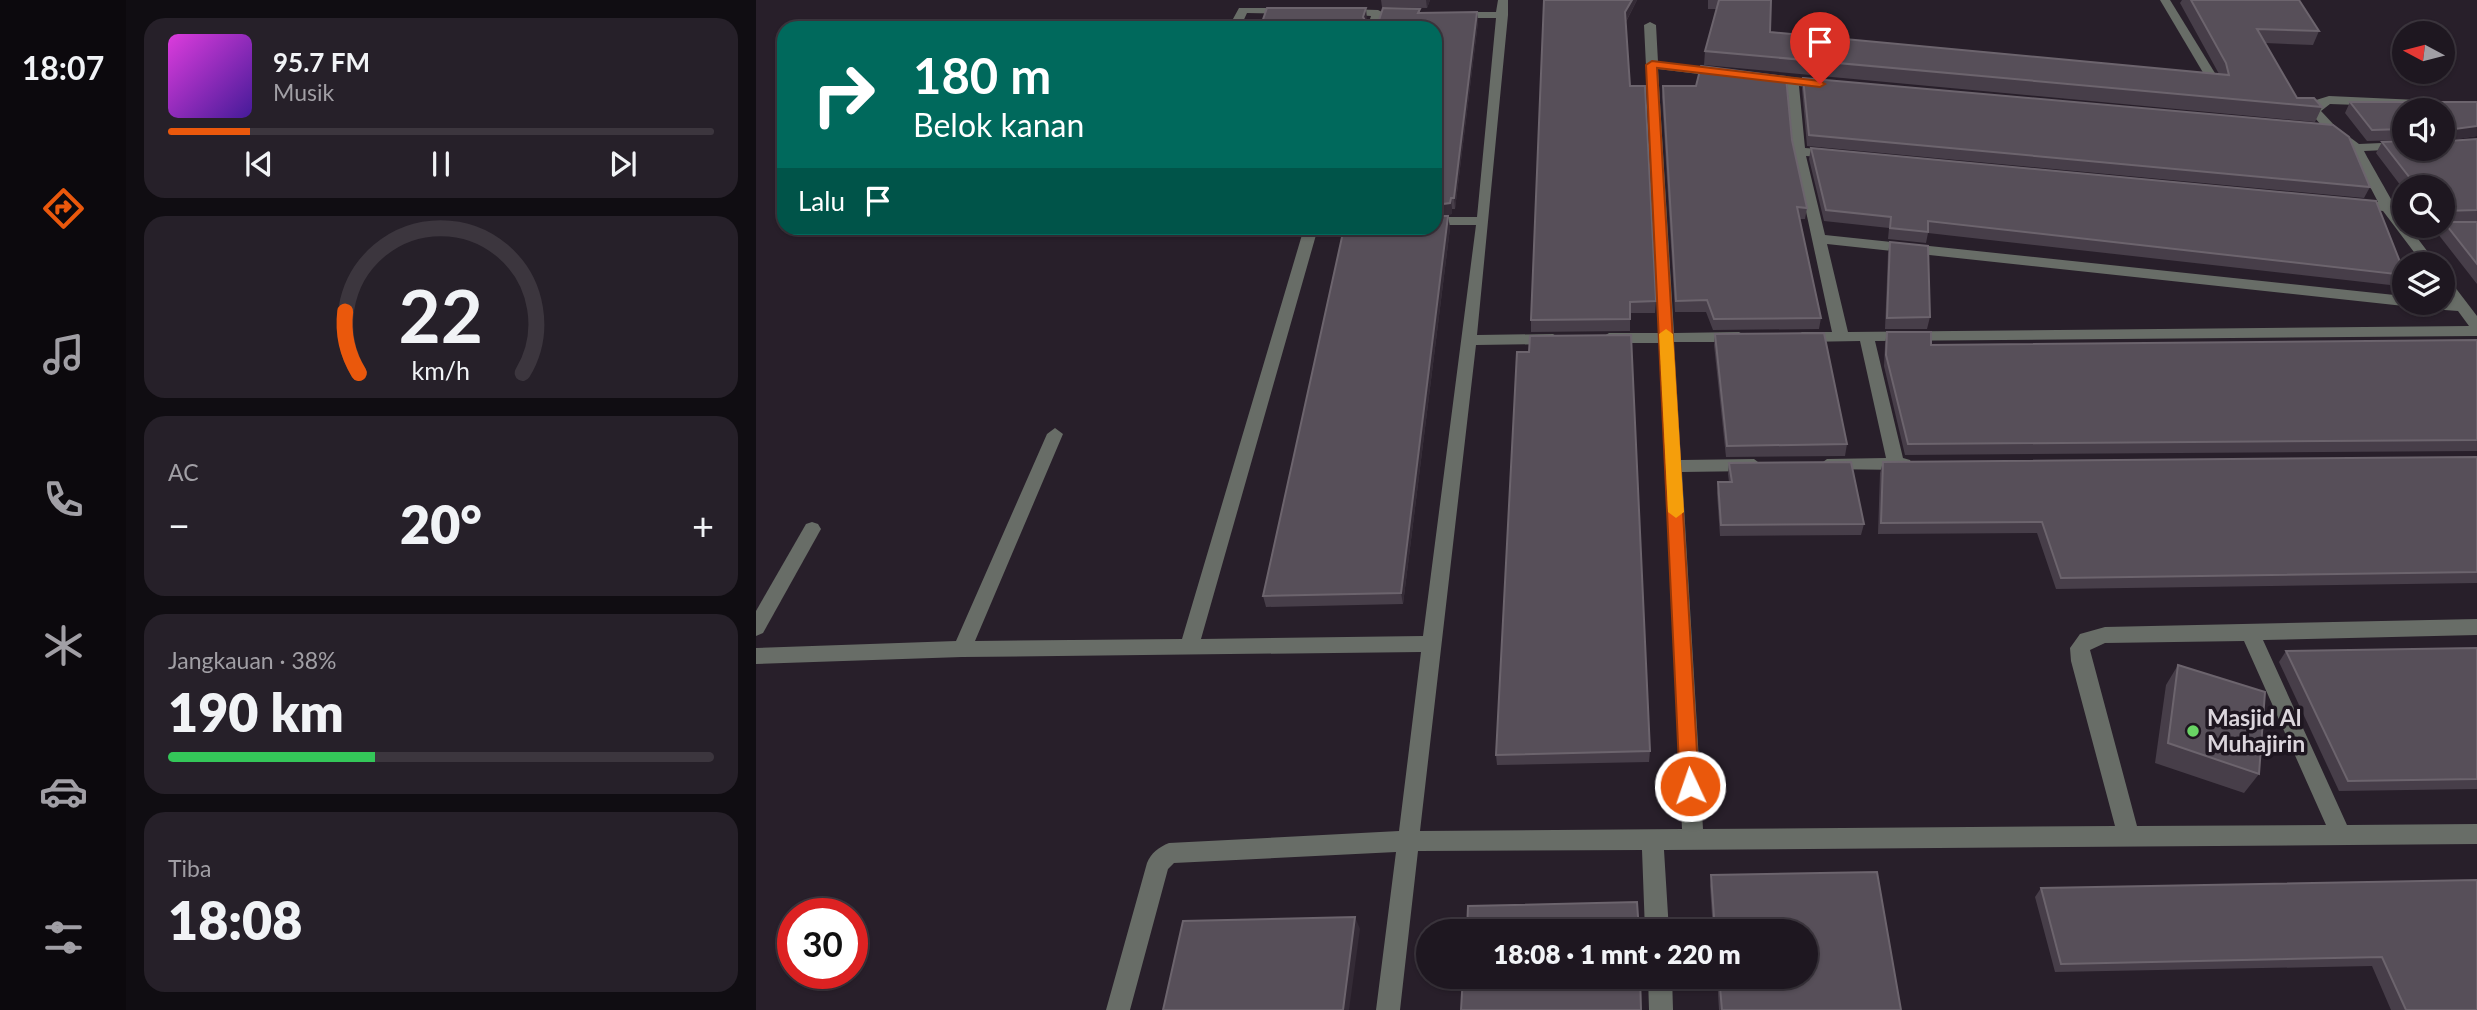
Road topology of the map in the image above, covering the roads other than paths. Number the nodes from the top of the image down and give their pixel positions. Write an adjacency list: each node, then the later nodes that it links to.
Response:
1 (2165, 0): 12 (street)
2 (1502, 8): 7 (street); 26 (street)
3 (1299, 11): 8 (street)
4 (1325, 12): 5 (street)
5 (1378, 13): 6 (street); 9 (street)
6 (1391, 13)
7 (1446, 14)
8 (1238, 21)
9 (1375, 21)
10 (1650, 25): 11 (street)
11 (1652, 65): 13 (street); 42 (street)
12 (2212, 78)
13 (1793, 82): 14 (street); 20 (street)
14 (1834, 86)
15 (2392, 102): 17 (street)
16 (2305, 127): 17 (street)
17 (2332, 130): 19 (street)
18 (2392, 146): 19 (street)
19 (2356, 148): 23 (street)
20 (1799, 151): 21 (street); 31 (street)
21 (1854, 156)
22 (2346, 203): 23 (street)
23 (2387, 207): 24 (street)
24 (2392, 214)
25 (1442, 221): 26 (street)
26 (1483, 221): 43 (street)
27 (2455, 227): 28 (street)
28 (2477, 227)
29 (1309, 235): 55 (street)
30 (2410, 238): 32 (street)
31 (1819, 239): 34 (street); 38 (street)
32 (2421, 252)
33 (2455, 297): 36 (street)
34 (2392, 300)
35 (2455, 306): 36 (street)
36 (2463, 307): 37 (street)
37 (2477, 329): 39 (street)
38 (1841, 336): 39 (street); 41 (street)
39 (1866, 336): 45 (street)
40 (1760, 337): 42 (street)
41 (1787, 337)
42 (1666, 338): 43 (street); 49 (street)
43 (1469, 340): 54 (street)
44 (1055, 435): 56 (street)
45 (1896, 464): 46 (street); 48 (street)
46 (1923, 464)
47 (1770, 465): 49 (street)
48 (1812, 465)
49 (1673, 466): 62 (street)
50 (812, 529): 52 (street)
51 (2477, 627): 53 (street)
52 (756, 628)
53 (2250, 633): 59 (street); 60 (street)
54 (1432, 644): 55 (street); 63 (street)
55 (1189, 646): 56 (street)
56 (962, 649): 57 (street)
57 (756, 656)
58 (2477, 834): 60 (street)
59 (2129, 837): 60 (street); 62 (street)
60 (2342, 837)
61 (1652, 838): 62 (street); 63 (street); 64 (street)
62 (1693, 839)
63 (1409, 841): 66 (street); 67 (street)
64 (1656, 919)
65 (1660, 989): 68 (street)
66 (1118, 1010)
67 (1388, 1010)
68 (1661, 1010)

